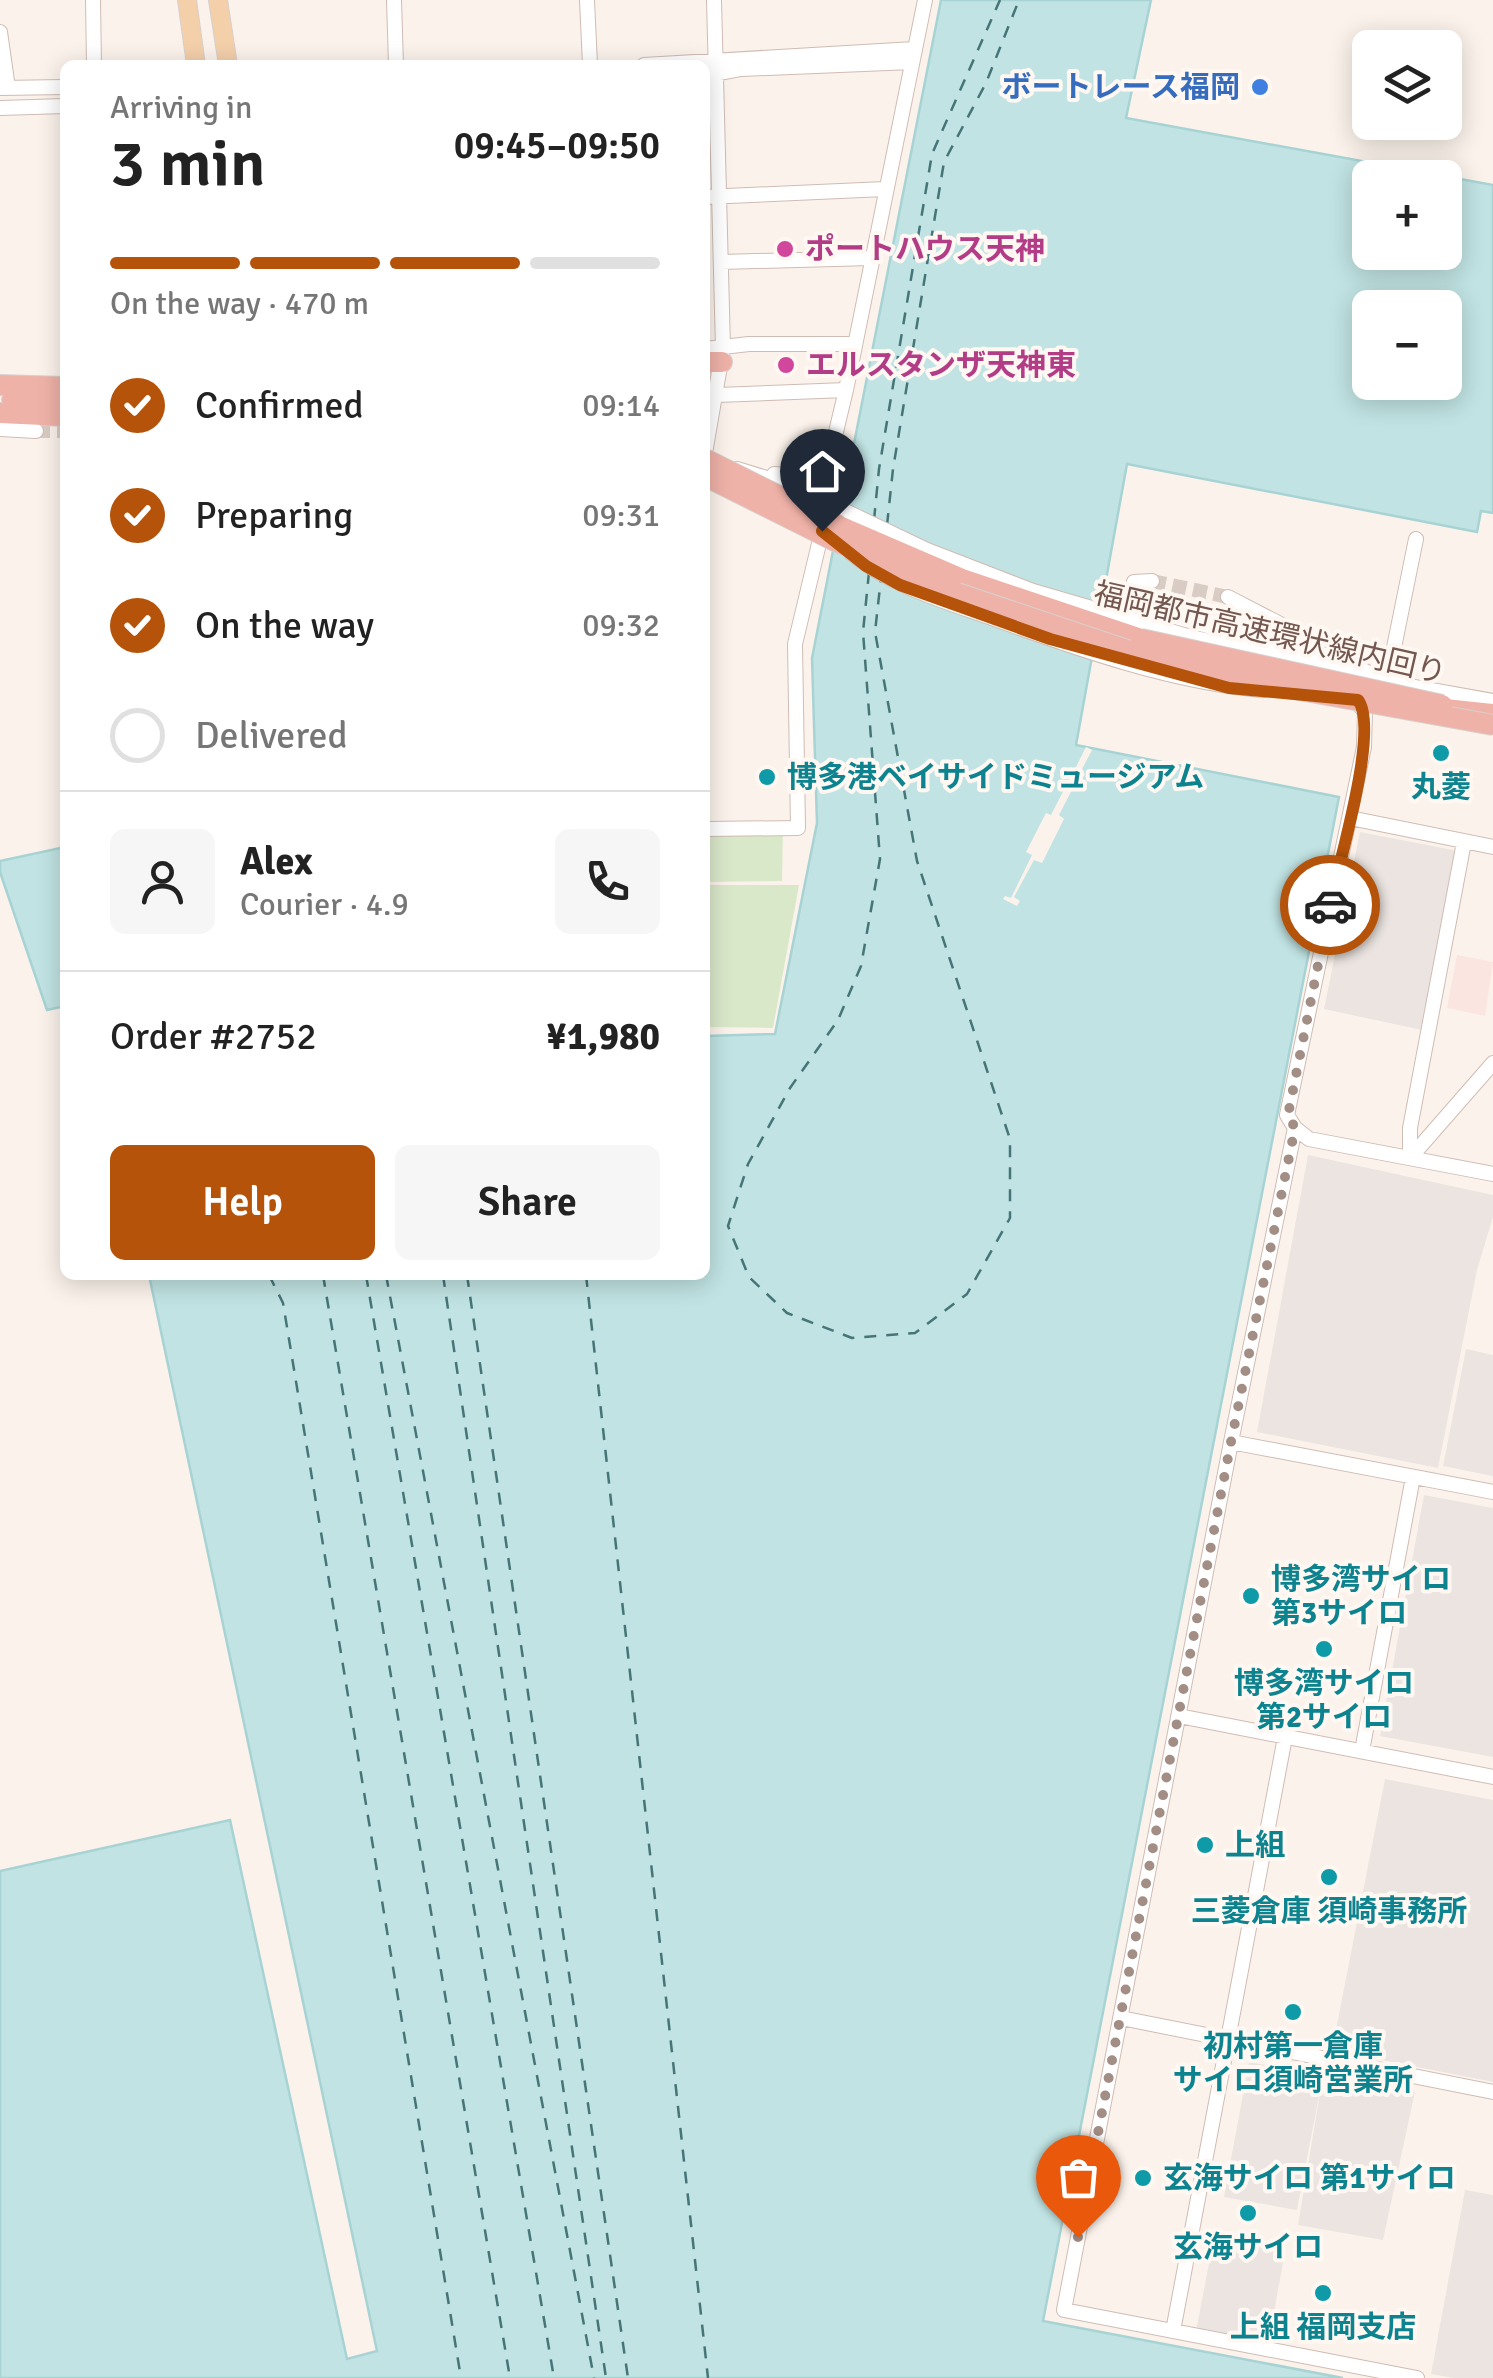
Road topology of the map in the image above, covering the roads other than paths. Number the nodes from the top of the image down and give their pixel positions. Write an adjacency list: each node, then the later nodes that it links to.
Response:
1 (93, 0): 10 (street)
2 (187, 0): 11 (main road)
3 (218, 0): 12 (main road)
4 (394, 0): 13 (street)
5 (586, 0): 14 (street)
6 (714, 0): 15 (street)
7 (925, 0): 9 (street)
8 (0, 32): 17 (street)
9 (913, 56): 15 (street); 20 (street)
10 (94, 60)
11 (195, 60)
12 (227, 60)
13 (396, 60)
14 (590, 60)
15 (713, 69): 21 (street)
16 (60, 87): 17 (street)
17 (4, 88)
18 (60, 106): 19 (street)
19 (0, 108)
20 (885, 189): 21 (street); 22 (street)
21 (712, 197): 23 (street)
22 (871, 258): 23 (street); 24 (street)
23 (721, 262): 25 (street)
24 (856, 344): 25 (street); 30 (street)
25 (714, 356): 31 (street)
26 (0, 375): 27 (highway)
27 (60, 375)
28 (0, 384): 29 (highway)
29 (60, 387)
30 (846, 390): 31 (street); 41 (street)
31 (717, 395): 38 (street)
32 (0, 400): 33 (highway)
33 (60, 402)
34 (0, 413): 35 (highway)
35 (60, 416)
36 (0, 430): 37 (street)
37 (36, 431)
38 (710, 432)
39 (710, 459): 41 (street)
40 (710, 461): 52 (highway, 福岡都市高速環状線内回り, bridge)
41 (760, 474): 54 (street)
42 (710, 476): 44 (street, bridge)
43 (710, 476): 44 (highway, bridge)
44 (829, 536): 51 (highway, bridge); 54 (street); 56 (street)
45 (1416, 539): 49 (street)
46 (1152, 581): 48 (street)
47 (1228, 597): 48 (street)
48 (1309, 650): 49 (street)
49 (1387, 682): 50 (street)
50 (1493, 701)
51 (1377, 706): 52 (highway, bridge); 53 (highway, bridge)
52 (1493, 716)
53 (1493, 726)
54 (1356, 791): 55 (street)
55 (1350, 818): 57 (street); 60 (street)
56 (710, 828)
57 (1464, 842): 58 (street); 61 (street)
58 (1493, 847)
59 (1493, 1063): 61 (street)
60 (1295, 1128): 61 (street); 63 (street)
61 (1410, 1158): 62 (street)
62 (1493, 1174)
63 (1231, 1442): 64 (street); 66 (street)
64 (1413, 1477): 65 (street); 68 (street)
65 (1493, 1492)
66 (1179, 1716): 67 (street); 70 (street)
67 (1286, 1737): 68 (street); 71 (street)
68 (1362, 1752): 69 (street)
69 (1493, 1776)
70 (1121, 2018): 71 (street); 73 (street)
71 (1229, 2040): 72 (street); 73 (street)
72 (1493, 2092)
73 (1173, 2331): 74 (street)
74 (1416, 2378)

